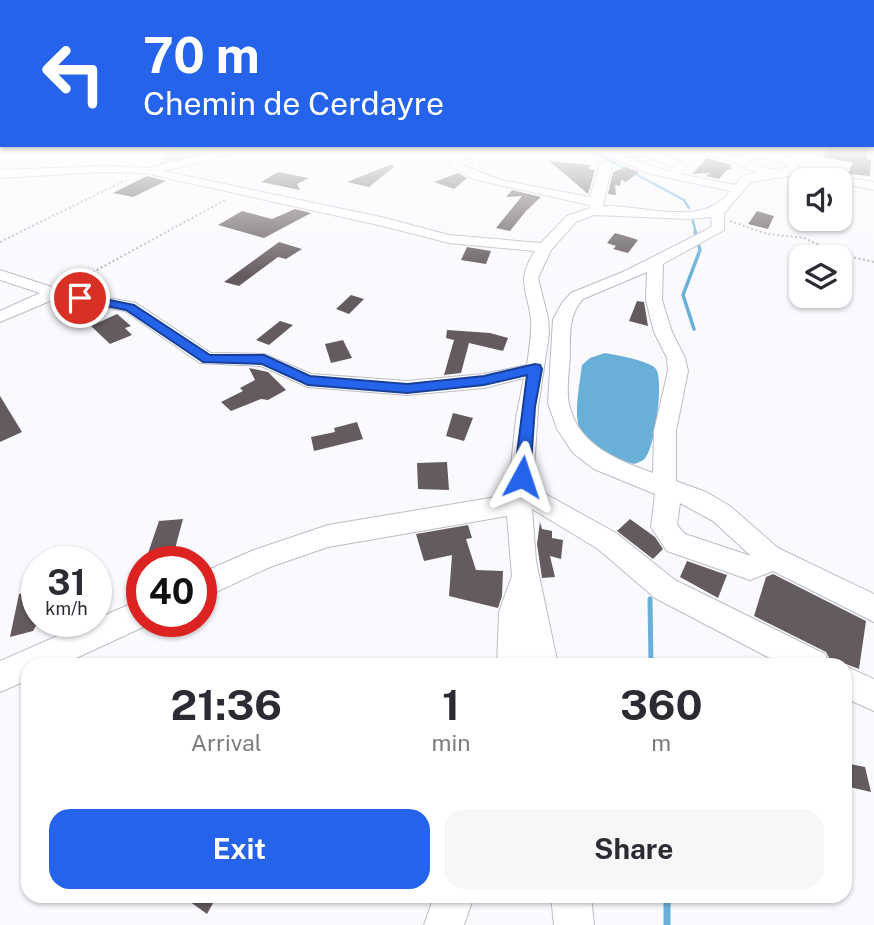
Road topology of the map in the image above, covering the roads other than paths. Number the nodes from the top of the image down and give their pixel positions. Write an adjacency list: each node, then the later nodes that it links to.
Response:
1 (227, 190): 7 (street)
2 (529, 190): 5 (street)
3 (600, 190): 5 (street)
4 (736, 190): 6 (street)
5 (596, 206): 6 (street); 7 (street)
6 (717, 212): 8 (street)
7 (545, 247): 12 (street)
8 (655, 261): 13 (street); 13 (street)
9 (0, 275): 10 (street)
10 (55, 293): 11 (street); 12 (street)
11 (0, 317)
12 (535, 369): 14 (street)
13 (664, 487): 15 (street); 15 (street)
14 (520, 501): 16 (street); 17 (street); 23 (street)
15 (769, 556): 18 (street)
16 (525, 577): 21 (street); 22 (street)
17 (217, 579)
18 (874, 608)
19 (126, 620): 20 (street)
20 (42, 658)
21 (512, 658)
22 (542, 658)
23 (800, 658)
24 (21, 668): 25 (street)
25 (0, 677)
26 (852, 684): 27 (street)
27 (874, 695)
28 (452, 903): 30 (street)
29 (572, 903): 31 (street)
30 (444, 925)
31 (574, 925)

